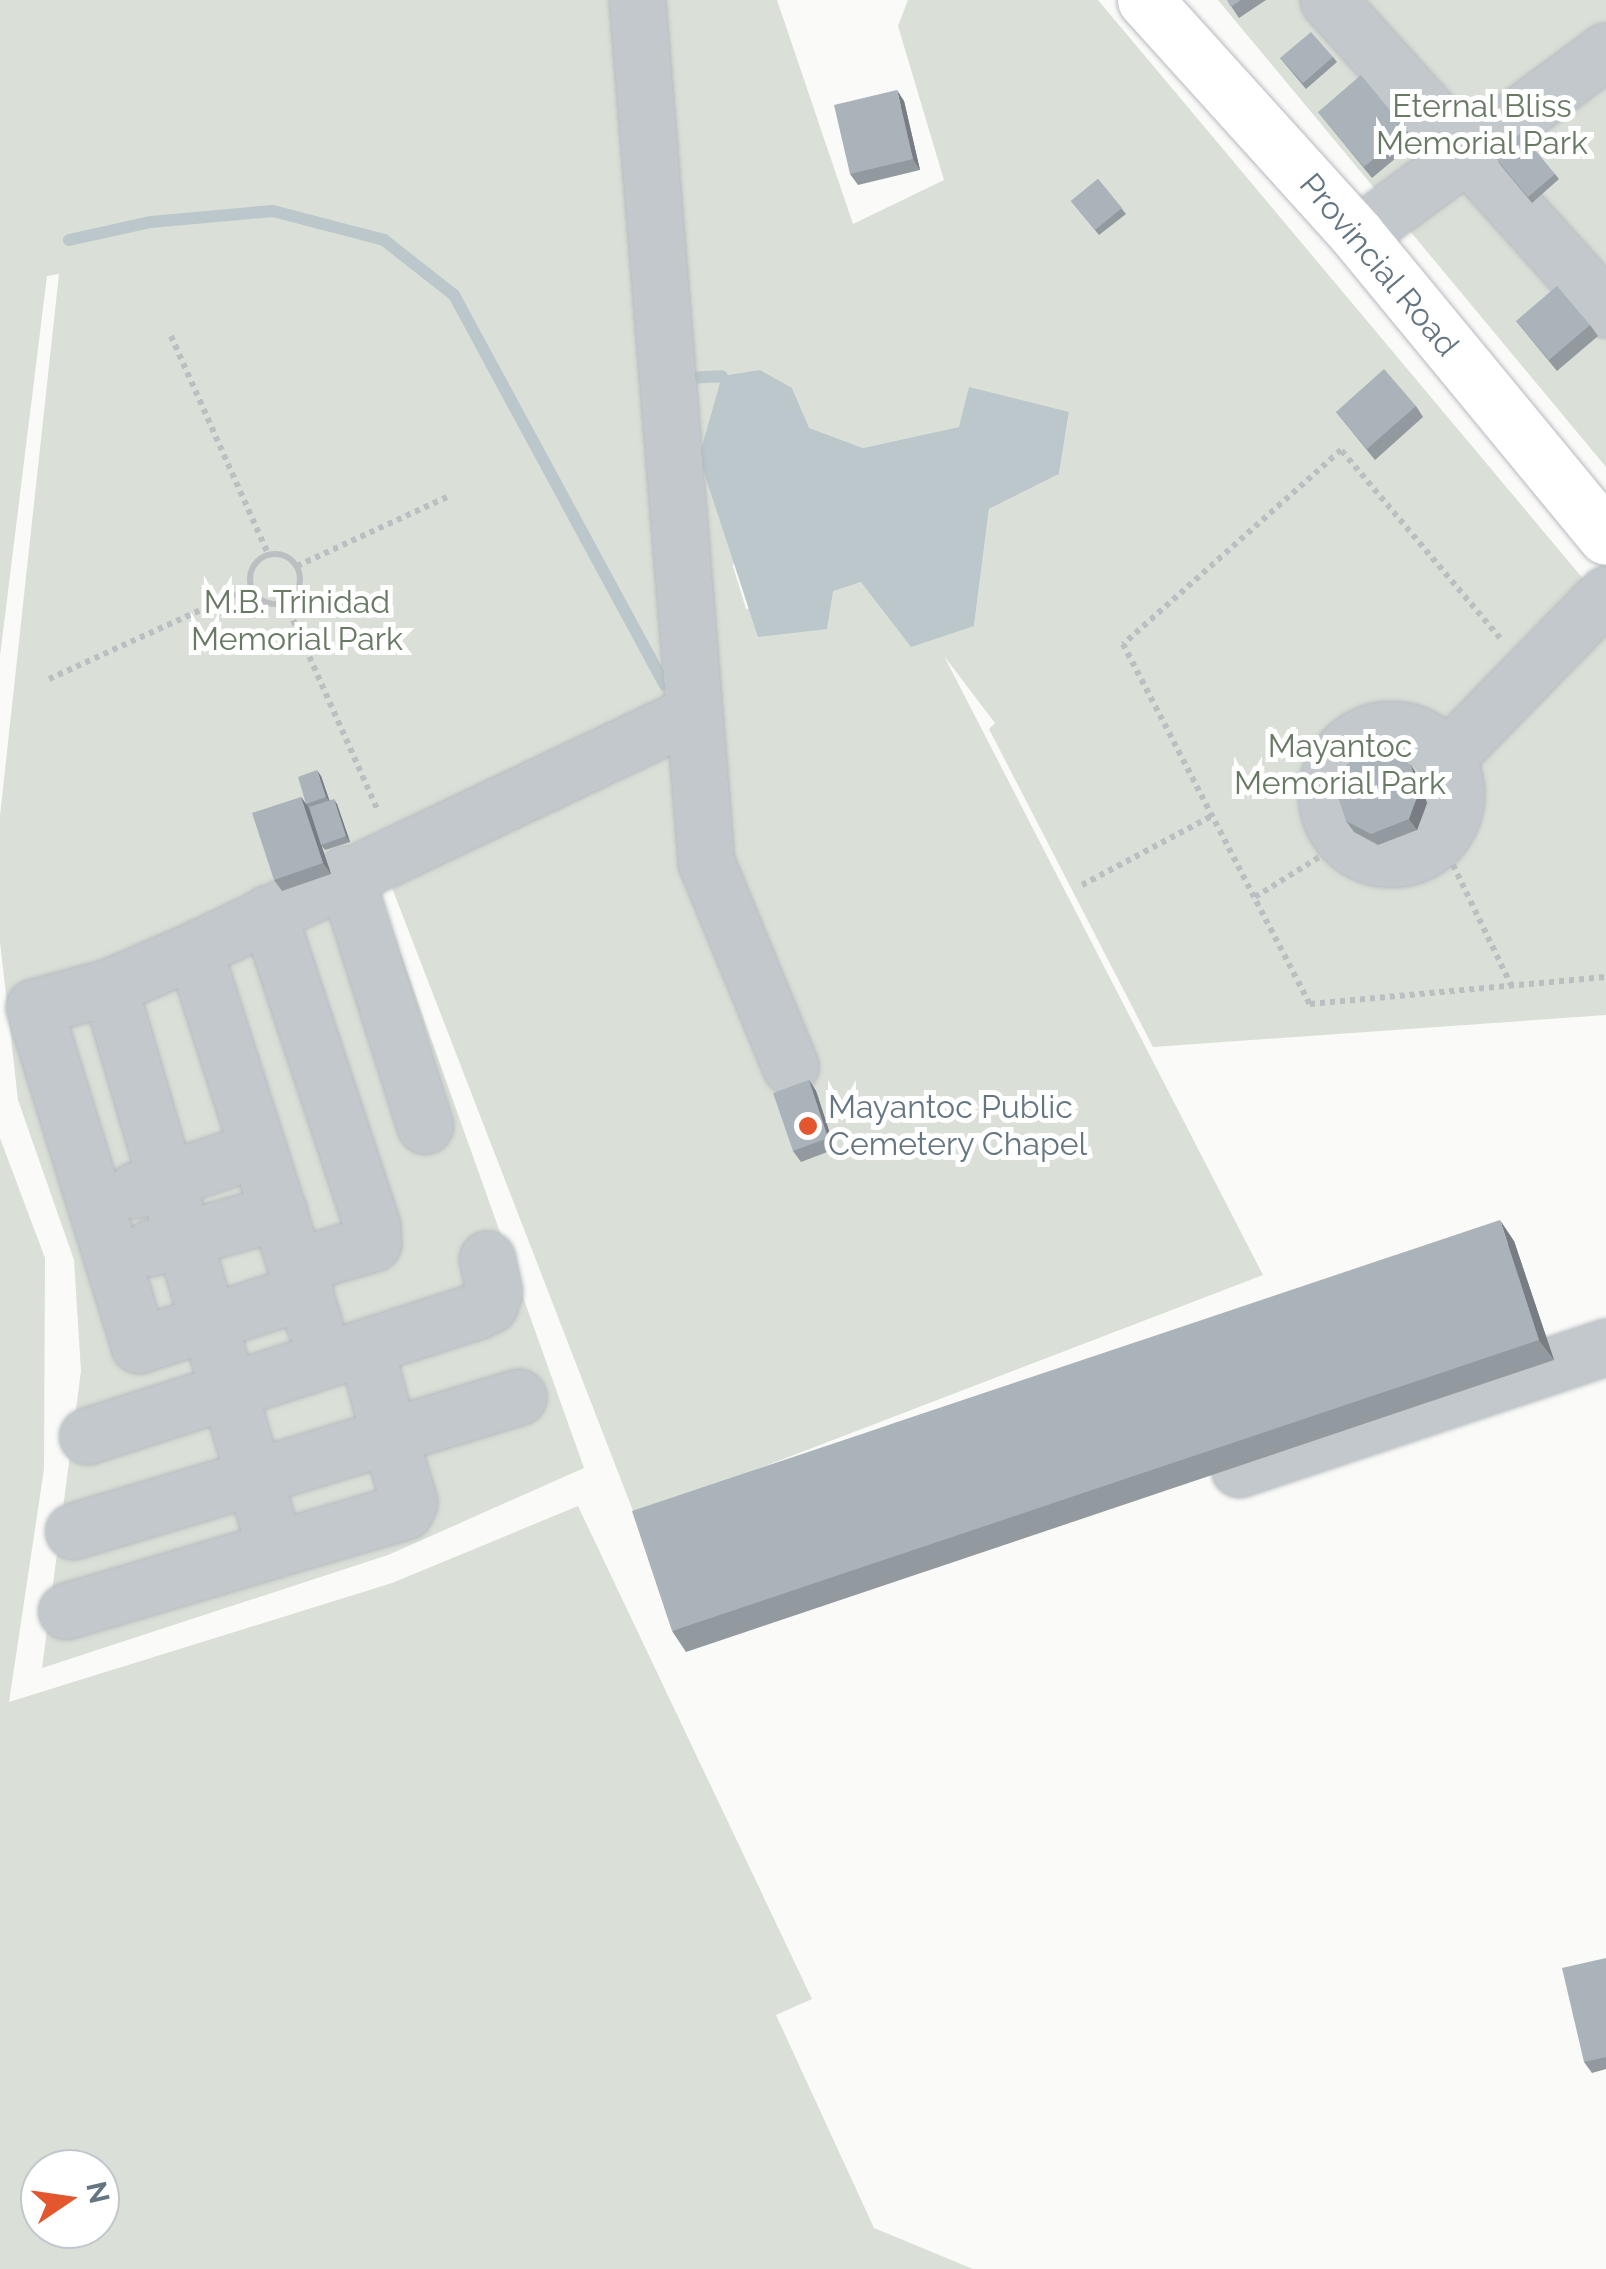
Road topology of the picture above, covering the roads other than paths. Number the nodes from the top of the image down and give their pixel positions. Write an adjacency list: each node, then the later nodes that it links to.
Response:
1 (637, 0): 10 (lane)
2 (1145, 0): 6 (main road, Provincial Road)
3 (1328, 0): 5 (lane)
4 (1606, 52): 5 (lane)
5 (1464, 154): 6 (lane); 7 (lane)
6 (1357, 235): 8 (main road, Provincial Road)
7 (1606, 309)
8 (1606, 536)
9 (1606, 594): 11 (lane)
10 (691, 714): 12 (lane); 16 (lane)
11 (1446, 758): 11 (lane)
12 (345, 874): 13 (lane); 17 (lane)
13 (268, 913): 14 (lane); 25 (lane)
14 (194, 950): 15 (lane); 18 (lane)
15 (109, 986): 19 (lane); 20 (lane)
16 (790, 1066)
17 (425, 1126)
18 (258, 1148): 19 (lane); 21 (lane)
19 (168, 1180): 20 (lane); 22 (lane)
20 (94, 1202): 23 (lane)
21 (278, 1212): 22 (lane); 25 (lane)
22 (186, 1238): 23 (lane); 26 (lane)
23 (113, 1258): 26 (lane)
24 (487, 1259): 28 (lane)
25 (300, 1278): 26 (lane); 28 (lane)
26 (212, 1321): 29 (lane)
27 (1606, 1347): 33 (lane)
28 (345, 1358): 29 (lane); 32 (lane)
29 (230, 1392): 31 (lane); 34 (lane)
30 (518, 1397): 32 (lane)
31 (87, 1436)
32 (389, 1436): 34 (lane); 36 (lane)
33 (1240, 1470)
34 (254, 1477): 35 (lane); 36 (lane)
35 (73, 1531)
36 (275, 1549): 37 (lane)
37 (66, 1611)

